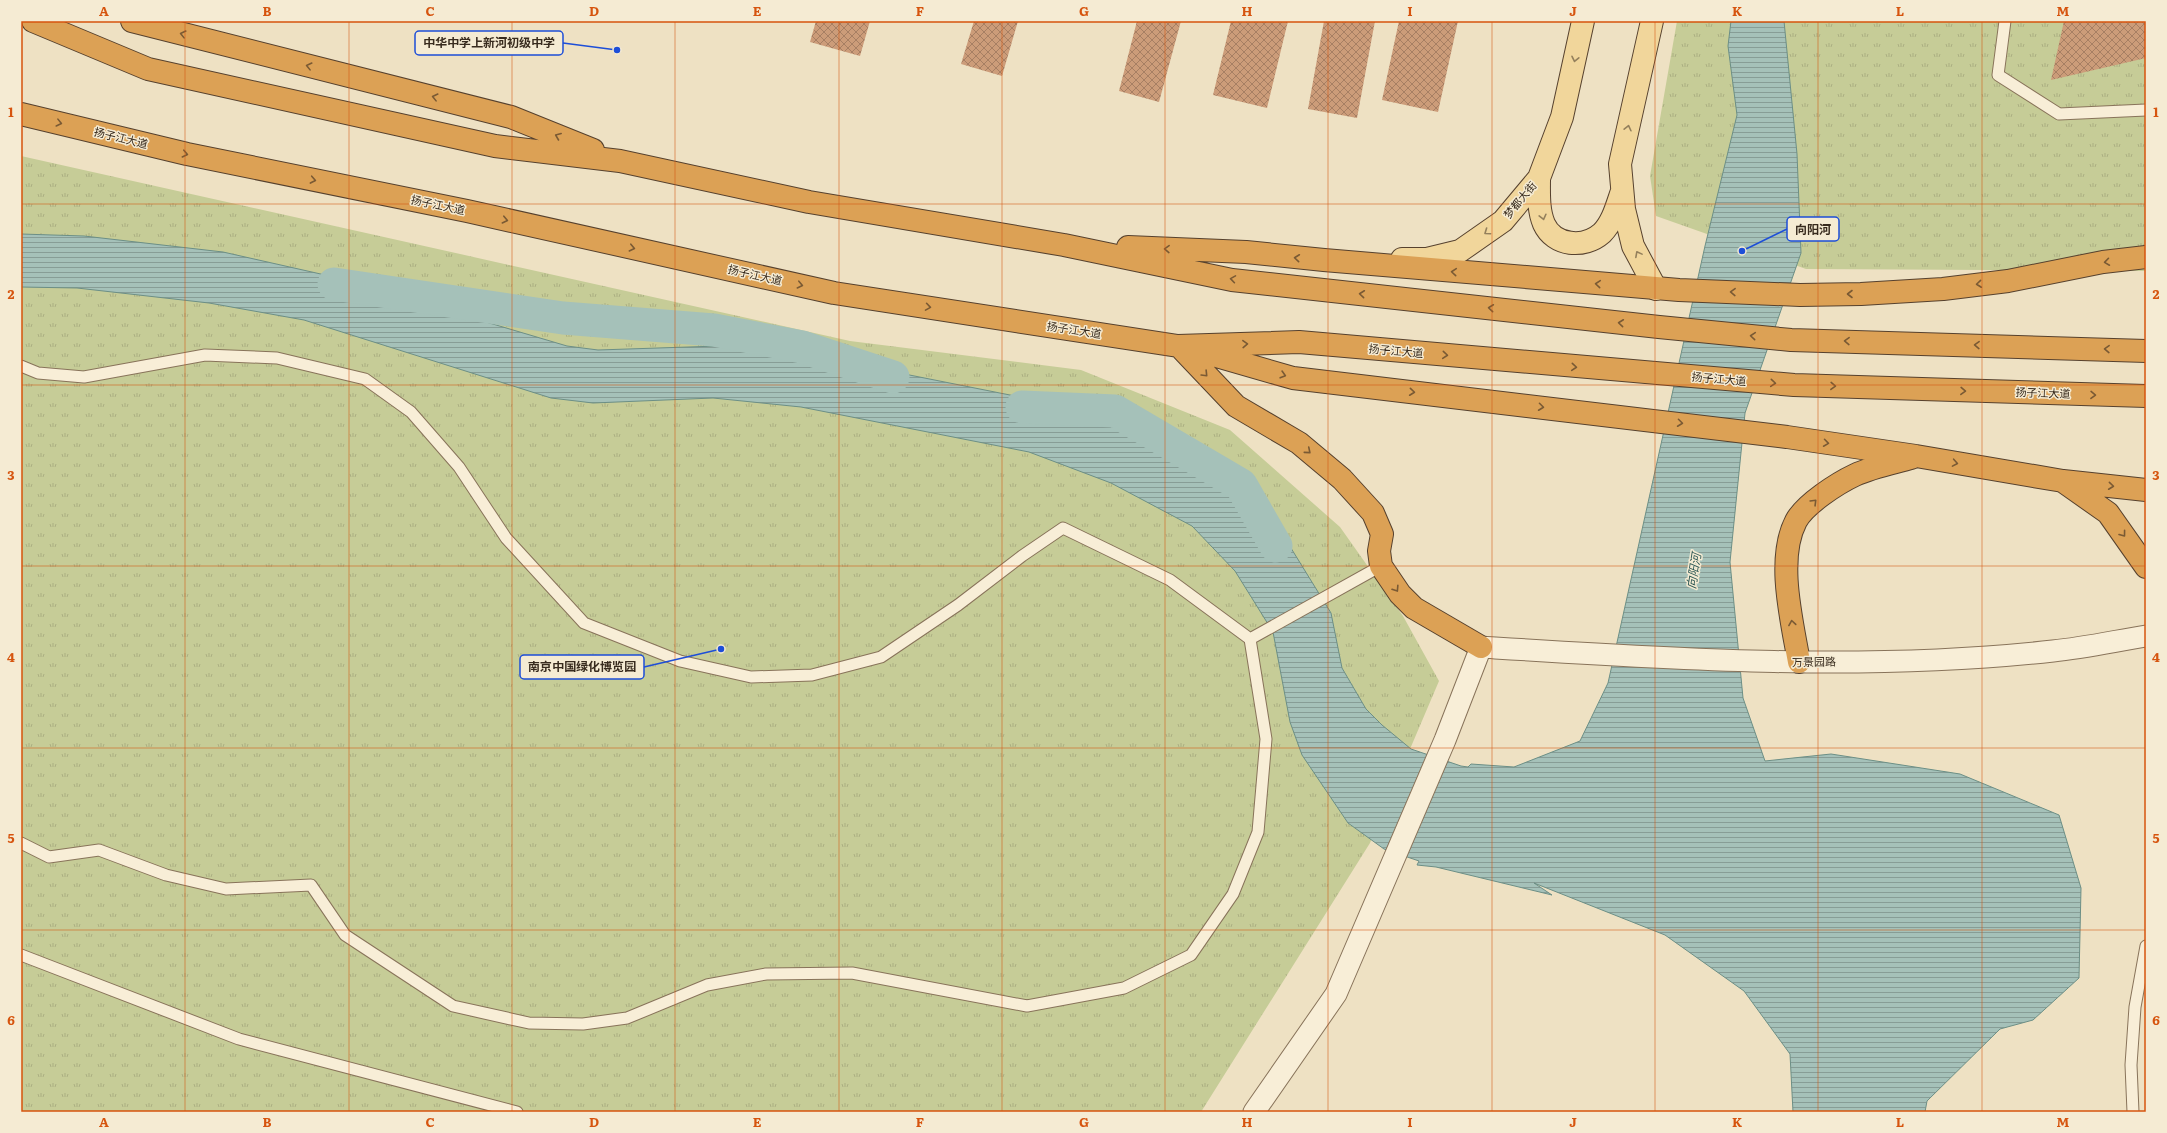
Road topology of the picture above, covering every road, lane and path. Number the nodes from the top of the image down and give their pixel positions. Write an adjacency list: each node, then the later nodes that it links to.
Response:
1 (33, 21): 8 (highway)
2 (132, 21): 8 (highway, one-way to 2)
3 (1583, 21): 9 (main road, 梦都大街, one-way to 9)
4 (1652, 21): 10 (main road, one-way to 4)
5 (2005, 21): 6 (lane)
6 (2146, 110)
7 (21, 114): 15 (highway, 扬子江大道, one-way to 15)
8 (620, 161): 11 (highway)
9 (1539, 178): 10 (main road, one-way to 10); 13 (main road, 梦都大街, one-way to 13)
10 (1622, 190): 14 (main road, one-way to 10)
11 (1064, 244): 13 (highway, one-way to 11); 16 (highway, one-way to 11)
12 (2146, 257): 14 (highway, one-way to 14)
13 (1324, 260): 14 (highway, one-way to 13)
14 (1656, 289)
15 (1178, 346): 18 (highway, 扬子江大道, one-way to 18); 19 (highway, one-way to 19); 22 (highway, one-way to 22)
16 (2146, 351)
17 (21, 366): 25 (lane)
18 (2146, 396)
19 (1916, 456): 20 (highway, one-way to 20); 27 (highway, one-way to 19)
20 (2063, 481): 21 (highway, one-way to 21); 23 (highway, one-way to 23)
21 (2146, 490)
22 (1381, 566): 25 (lane); 26 (highway, one-way to 26)
23 (2146, 567)
24 (2146, 636): 27 (street, 万景园路)
25 (1250, 639): 28 (lane)
26 (1480, 647): 27 (street, 万景园路); 32 (street)
27 (1799, 662)
28 (21, 843)
29 (2146, 946): 33 (lane)
30 (21, 955): 31 (lane)
31 (517, 1112)
32 (1254, 1112)
33 (2133, 1112)

